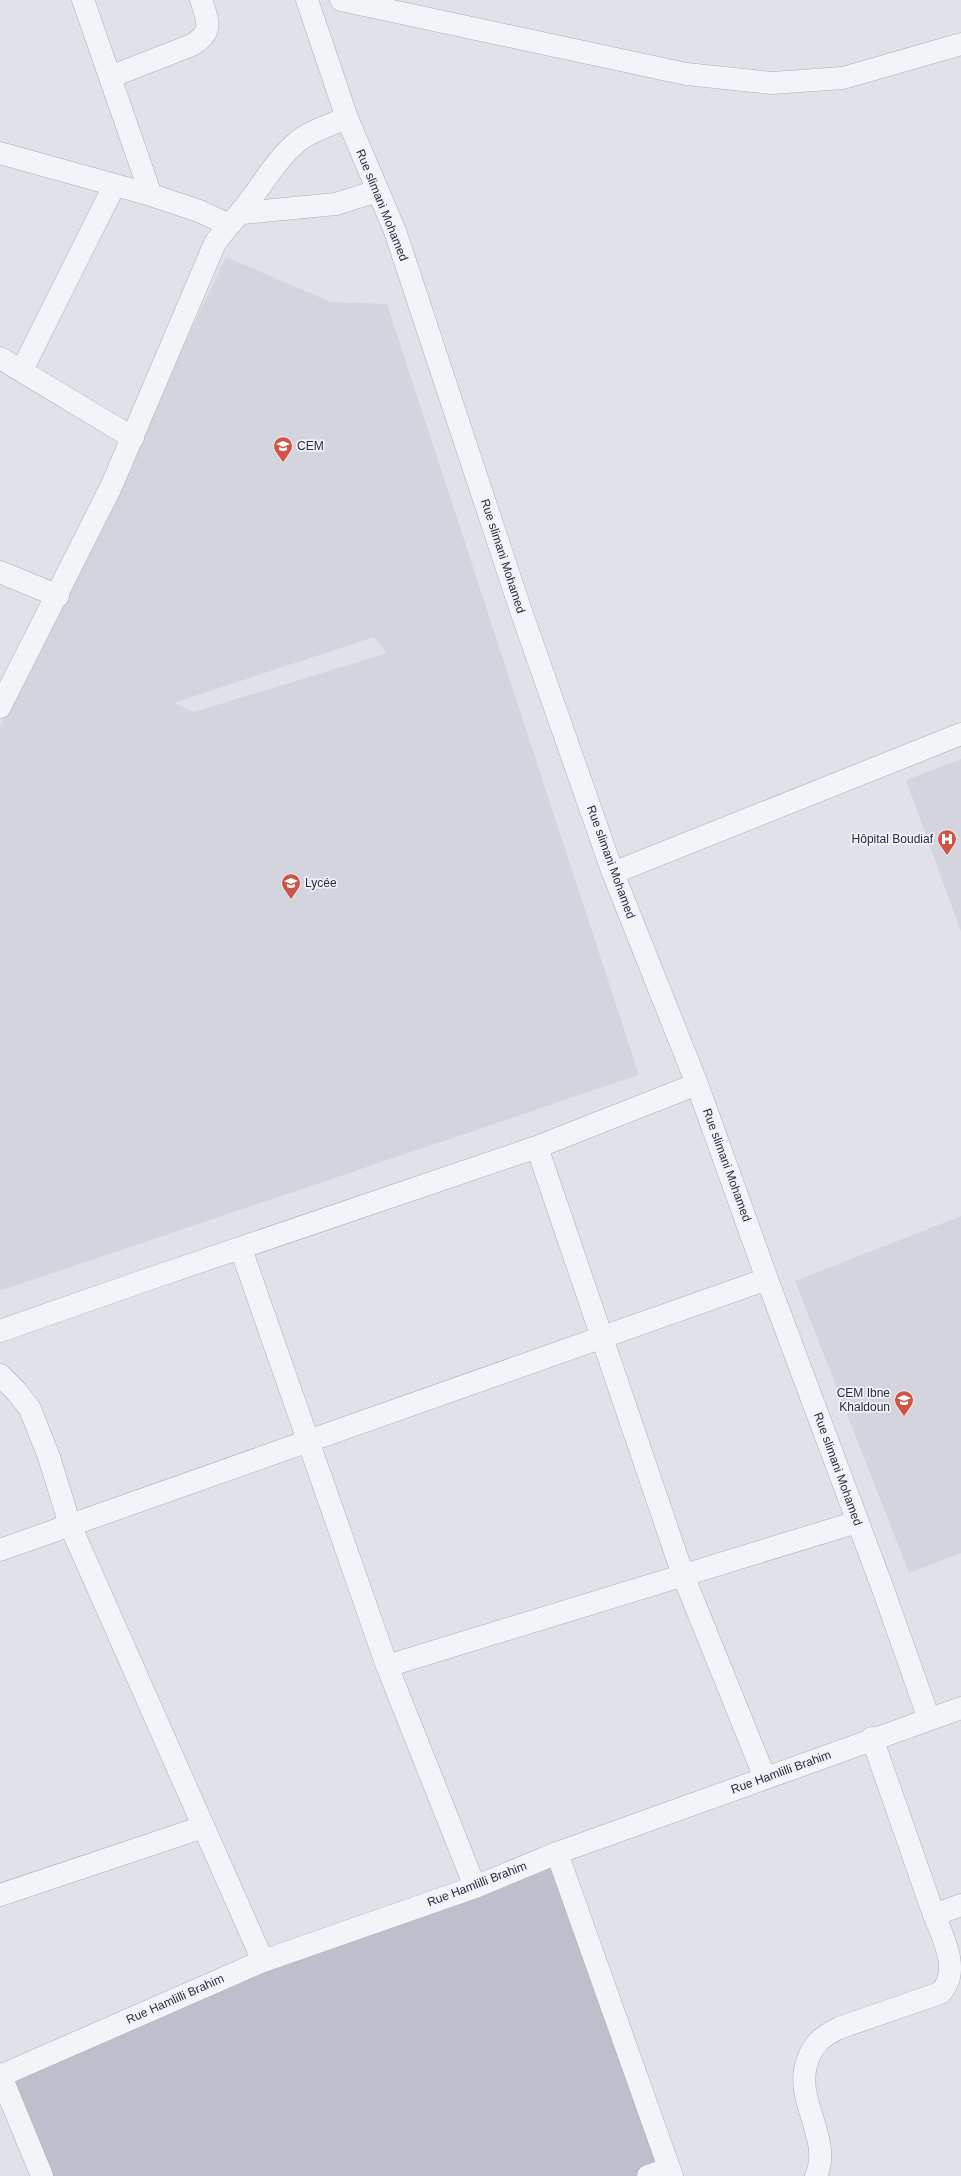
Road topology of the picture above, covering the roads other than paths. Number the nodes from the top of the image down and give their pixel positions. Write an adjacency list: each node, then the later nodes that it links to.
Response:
1 (83, 0): 6 (street)
2 (201, 0): 6 (street)
3 (307, 0): 7 (street, Rue slimani Mohamed)
4 (341, 0): 5 (street)
5 (961, 44)
6 (110, 77): 11 (street)
7 (347, 118): 10 (street, Rue slimani Mohamed); 12 (street)
8 (0, 153): 9 (street)
9 (114, 186): 11 (street); 14 (street)
10 (377, 191): 12 (street); 20 (street, Rue slimani Mohamed)
11 (151, 196): 12 (street)
12 (235, 219): 15 (street)
13 (0, 358): 14 (street)
14 (22, 370): 15 (street)
15 (133, 438): 17 (street)
16 (0, 572): 17 (street)
17 (58, 596): 18 (street)
18 (0, 708)
19 (961, 734): 20 (street)
20 (613, 873): 21 (street, Rue slimani Mohamed)
21 (697, 1084): 22 (street); 24 (street, Rue slimani Mohamed)
22 (537, 1147): 23 (street); 26 (street)
23 (241, 1249): 25 (street); 28 (street)
24 (767, 1280): 26 (street); 29 (street, Rue slimani Mohamed)
25 (0, 1331)
26 (601, 1339): 28 (street); 32 (street)
27 (0, 1375): 30 (street)
28 (310, 1442): 30 (street); 33 (street)
29 (857, 1522): 32 (street); 35 (street, Rue slimani Mohamed)
30 (70, 1525): 31 (street); 38 (street)
31 (0, 1550)
32 (683, 1575): 33 (street); 37 (street)
33 (387, 1666): 40 (street)
34 (961, 1708): 35 (street, Rue Hamlilli Brahim)
35 (929, 1719): 36 (street, Rue Hamlilli Brahim)
36 (872, 1738): 37 (street, Rue Hamlilli Brahim); 43 (street)
37 (765, 1778): 39 (street, Rue Hamlilli Brahim)
38 (203, 1827): 41 (street); 44 (street)
39 (558, 1853): 40 (street, Rue Hamlilli Brahim); 46 (street)
40 (475, 1887): 44 (street, Rue Hamlilli Brahim)
41 (0, 1896)
42 (961, 1905): 43 (street)
43 (934, 1915): 49 (street)
44 (263, 1961): 45 (street, Rue Hamlilli Brahim)
45 (0, 2075): 47 (street)
46 (670, 2172): 48 (street)
47 (42, 2176)
48 (648, 2176)
49 (816, 2176)

